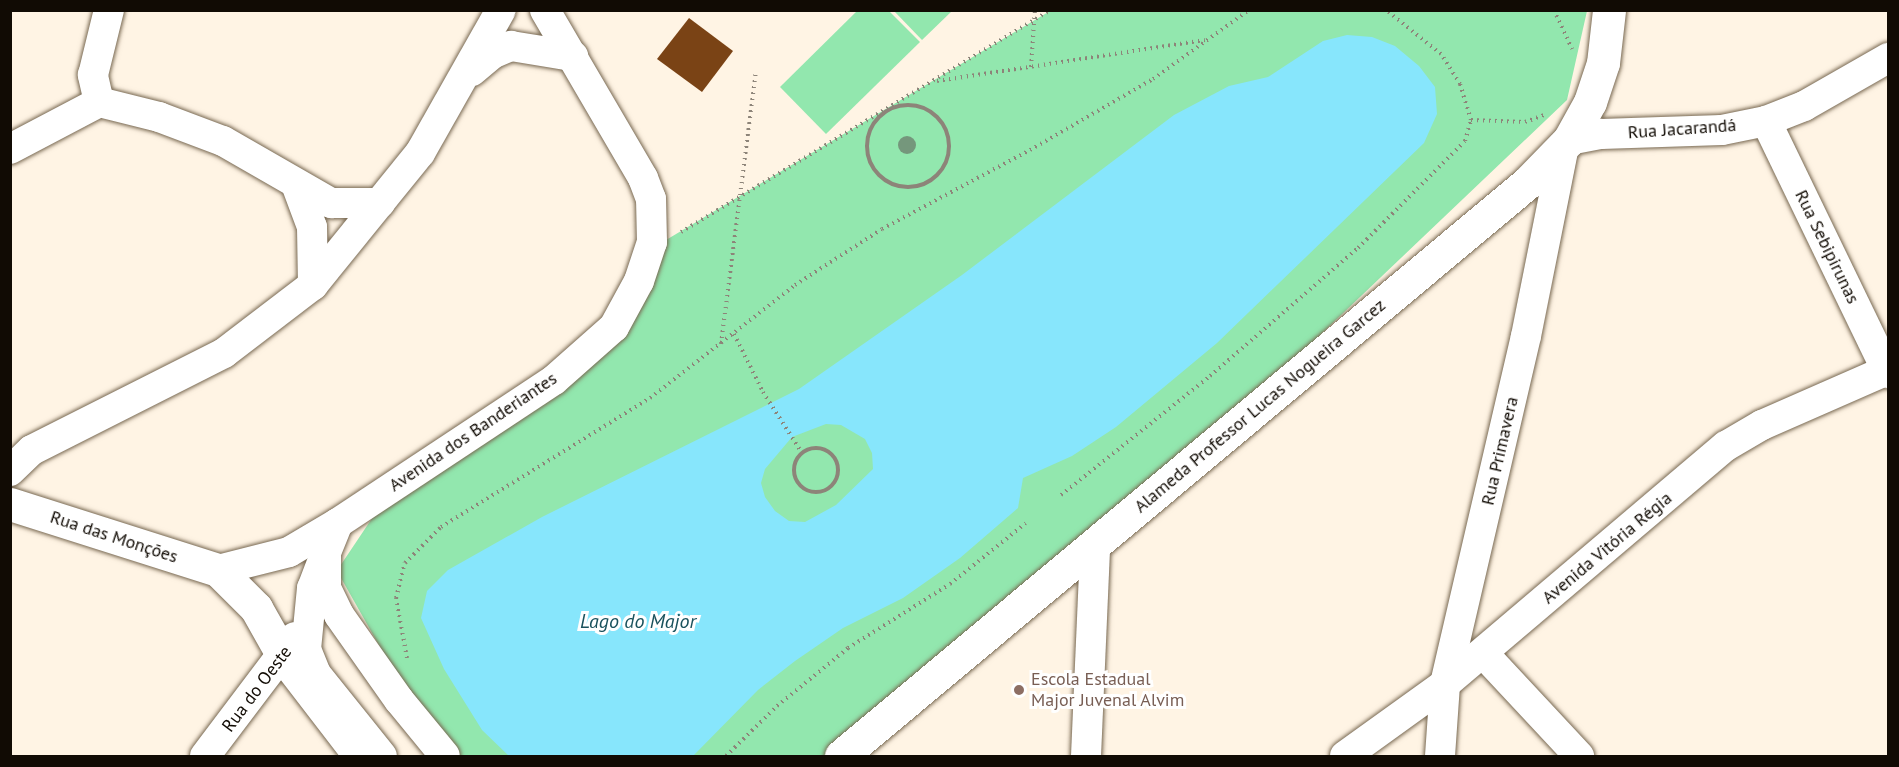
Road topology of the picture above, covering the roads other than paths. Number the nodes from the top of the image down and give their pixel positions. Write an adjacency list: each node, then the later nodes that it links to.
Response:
1 (109, 10): 8 (street)
2 (501, 10): 7 (street)
3 (545, 10): 5 (street, Avenida dos Banderiantes)
4 (1609, 10): 10 (main road, Alameda Professor Lucas Nogueira Garcez)
5 (573, 56): 7 (street); 18 (street, Avenida dos Banderiantes)
6 (1888, 58): 9 (street, Rua Jacarandá)
7 (467, 75): 13 (street)
8 (99, 102): 11 (street); 12 (street)
9 (1766, 121): 10 (street, Rua Jacarandá); 15 (street, Rua Sebipirunas)
10 (1567, 142): 19 (main road, Alameda Professor Lucas Nogueira Garcez); 25 (street, Rua Primavera)
11 (10, 149)
12 (296, 184): 13 (street); 14 (street)
13 (380, 203): 14 (street)
14 (313, 285): 16 (street)
15 (1888, 371): 23 (street, Avenida Vitória Régia)
16 (10, 471)
17 (10, 504): 21 (main road, Rua das Monções)
18 (339, 523): 20 (street); 21 (street, Avenida dos Banderiantes)
19 (1095, 546): 30 (main road, Alameda Professor Lucas Nogueira Garcez); 31 (street)
20 (326, 552): 22 (street); 29 (street)
21 (218, 570): 24 (main road)
22 (307, 619): 24 (street, Rua do Oeste); 28 (street)
23 (1483, 653): 25 (street, Avenida Vitória Régia); 34 (street)
24 (283, 656): 26 (street, Rua do Oeste); 27 (main road)
25 (1445, 684): 32 (street, Avenida Vitória Régia); 33 (street, Rua Primavera)
26 (205, 756)
27 (360, 756)
28 (382, 756)
29 (445, 756)
30 (841, 756)
31 (1086, 756)
32 (1345, 756)
33 (1440, 756)
34 (1580, 756)

